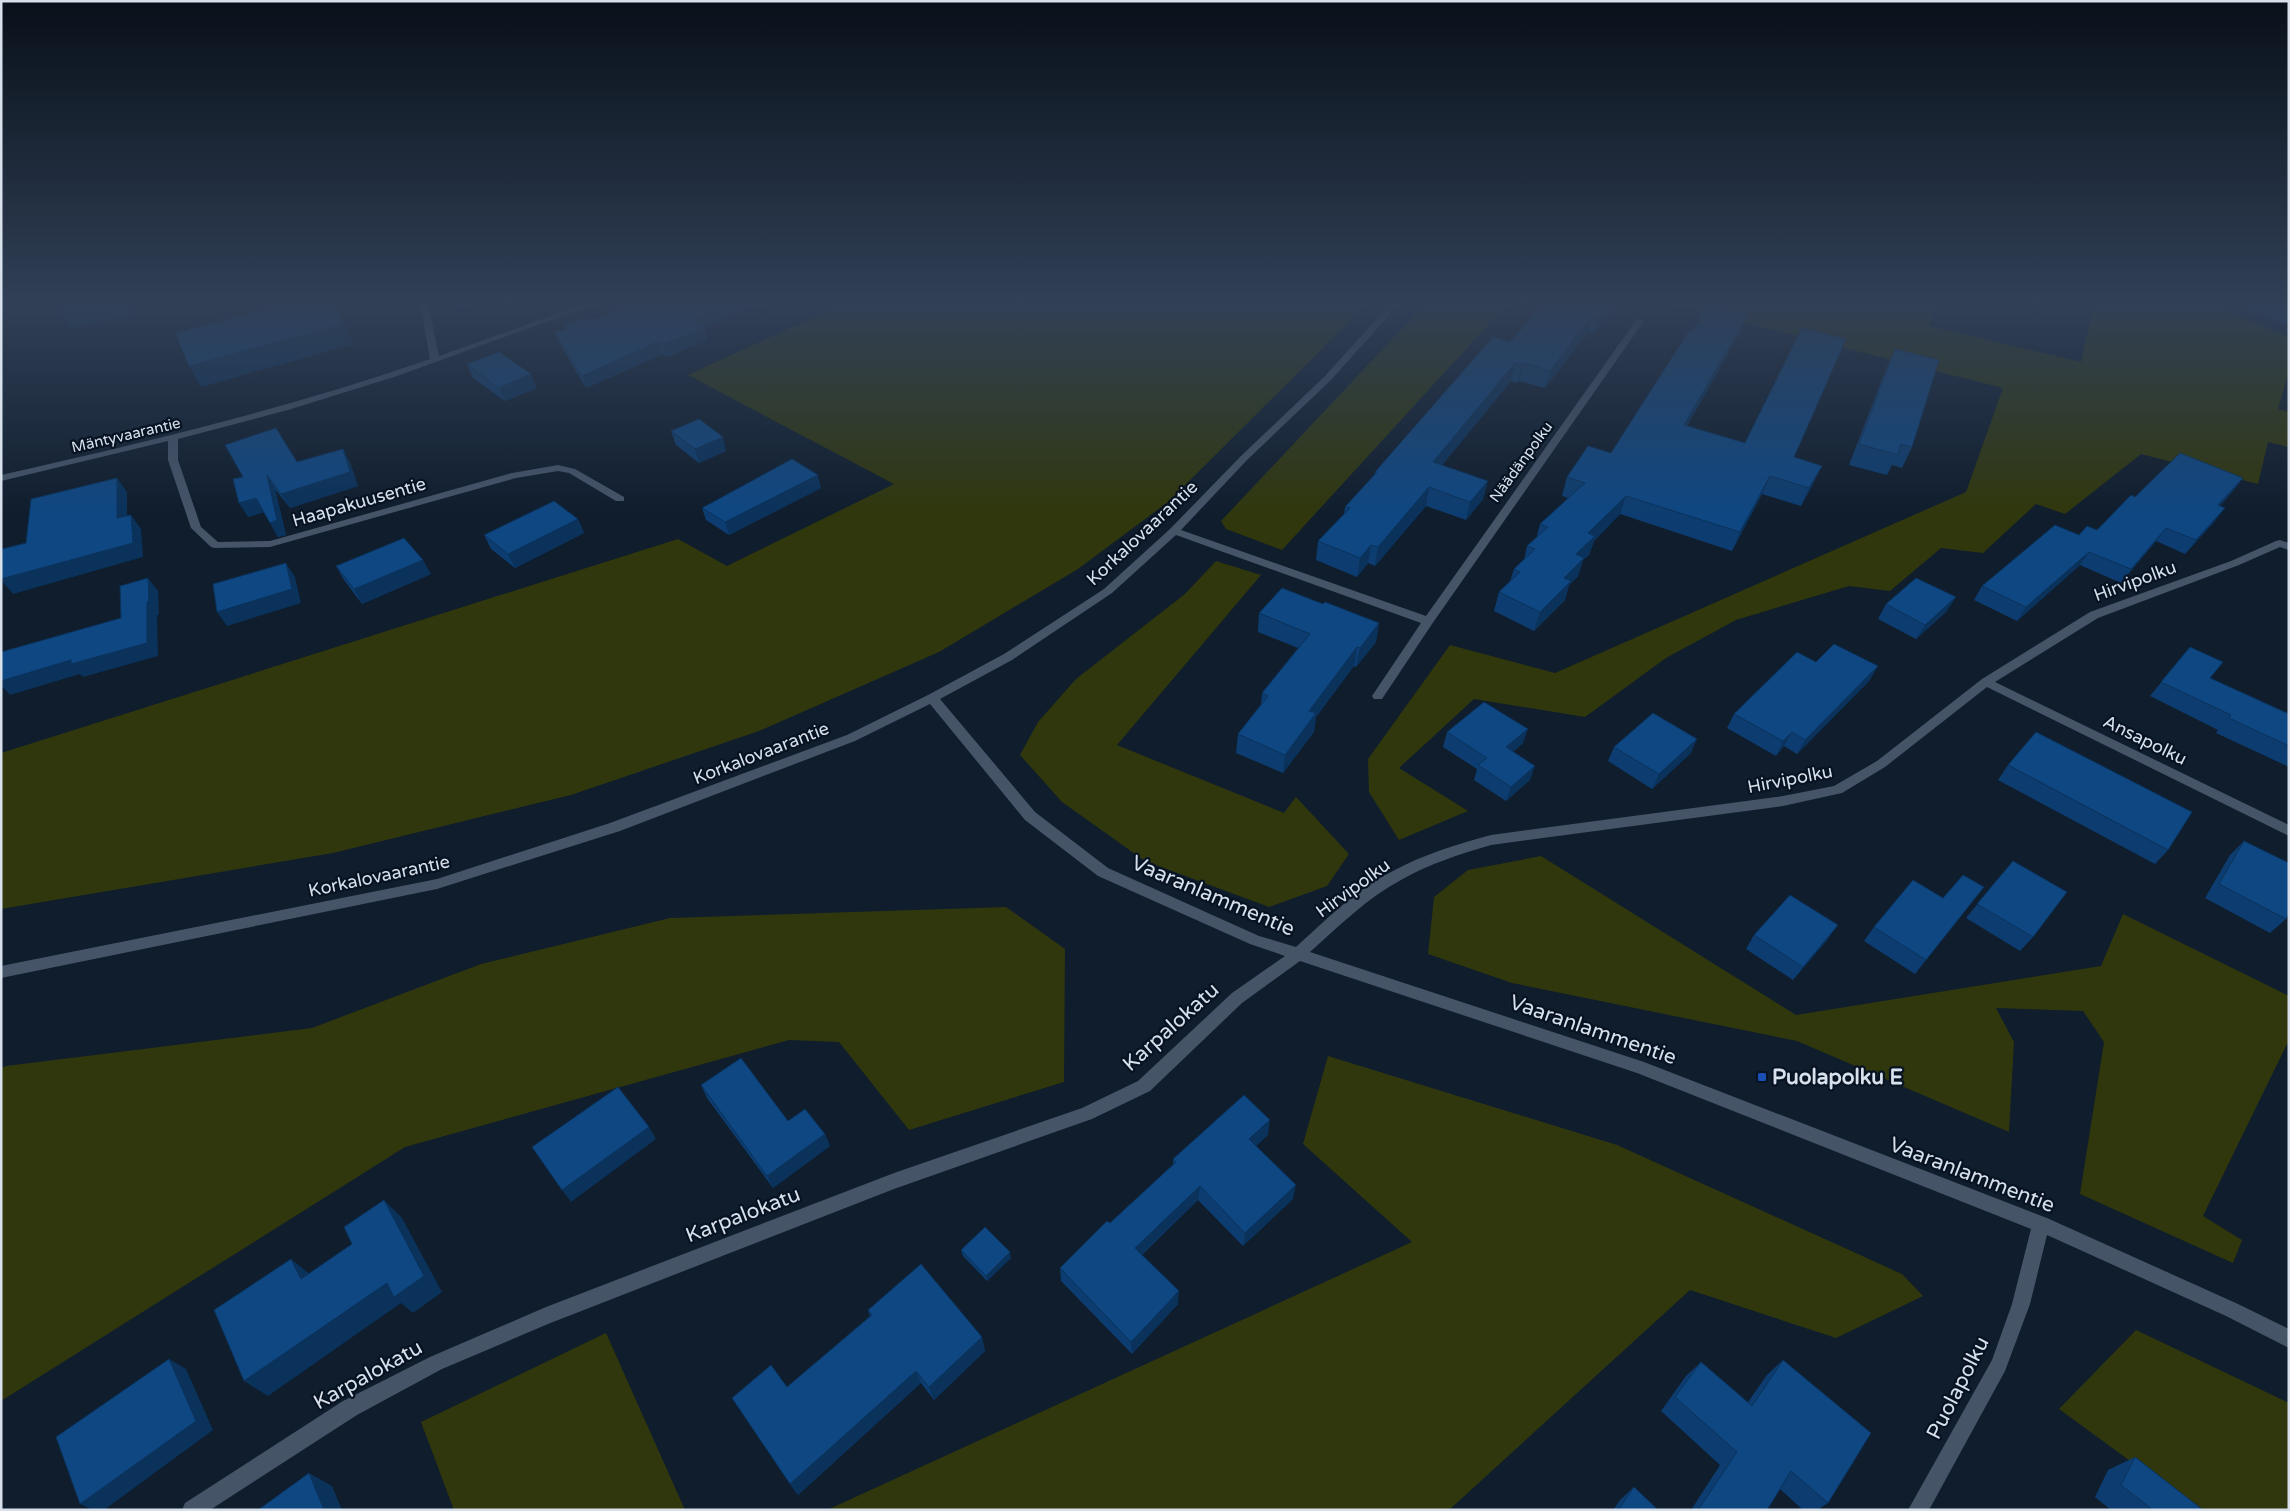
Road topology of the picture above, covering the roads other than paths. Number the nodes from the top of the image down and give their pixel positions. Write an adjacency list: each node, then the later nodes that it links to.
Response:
1 (397, 373): 4 (street, Mäntyvaarantie)
2 (1333, 373): 7 (street, Korkalovaarantie)
3 (1604, 373): 9 (street, Näädänpolku)
4 (173, 438): 5 (street, Mäntyvaarantie); 6 (street, Haapakuusentie)
5 (1, 478)
6 (620, 499)
7 (1174, 531): 9 (street); 12 (street, Korkalovaarantie)
8 (2289, 546): 10 (street, Hirvipolku)
9 (1428, 621): 11 (street, Näädänpolku)
10 (1986, 682): 13 (street, Ansapolku); 14 (street, Hirvipolku)
11 (1378, 696)
12 (932, 698): 14 (street, Vaaranlammentie); 15 (street, Korkalovaarantie)
13 (2289, 831)
14 (1298, 954): 16 (street, Vaaranlammentie); 18 (street, Karpalokatu)
15 (1, 972)
16 (2041, 1224): 17 (street, Vaaranlammentie); 19 (street, Puolapolku)
17 (2289, 1339)
18 (192, 1510)
19 (1918, 1510)

